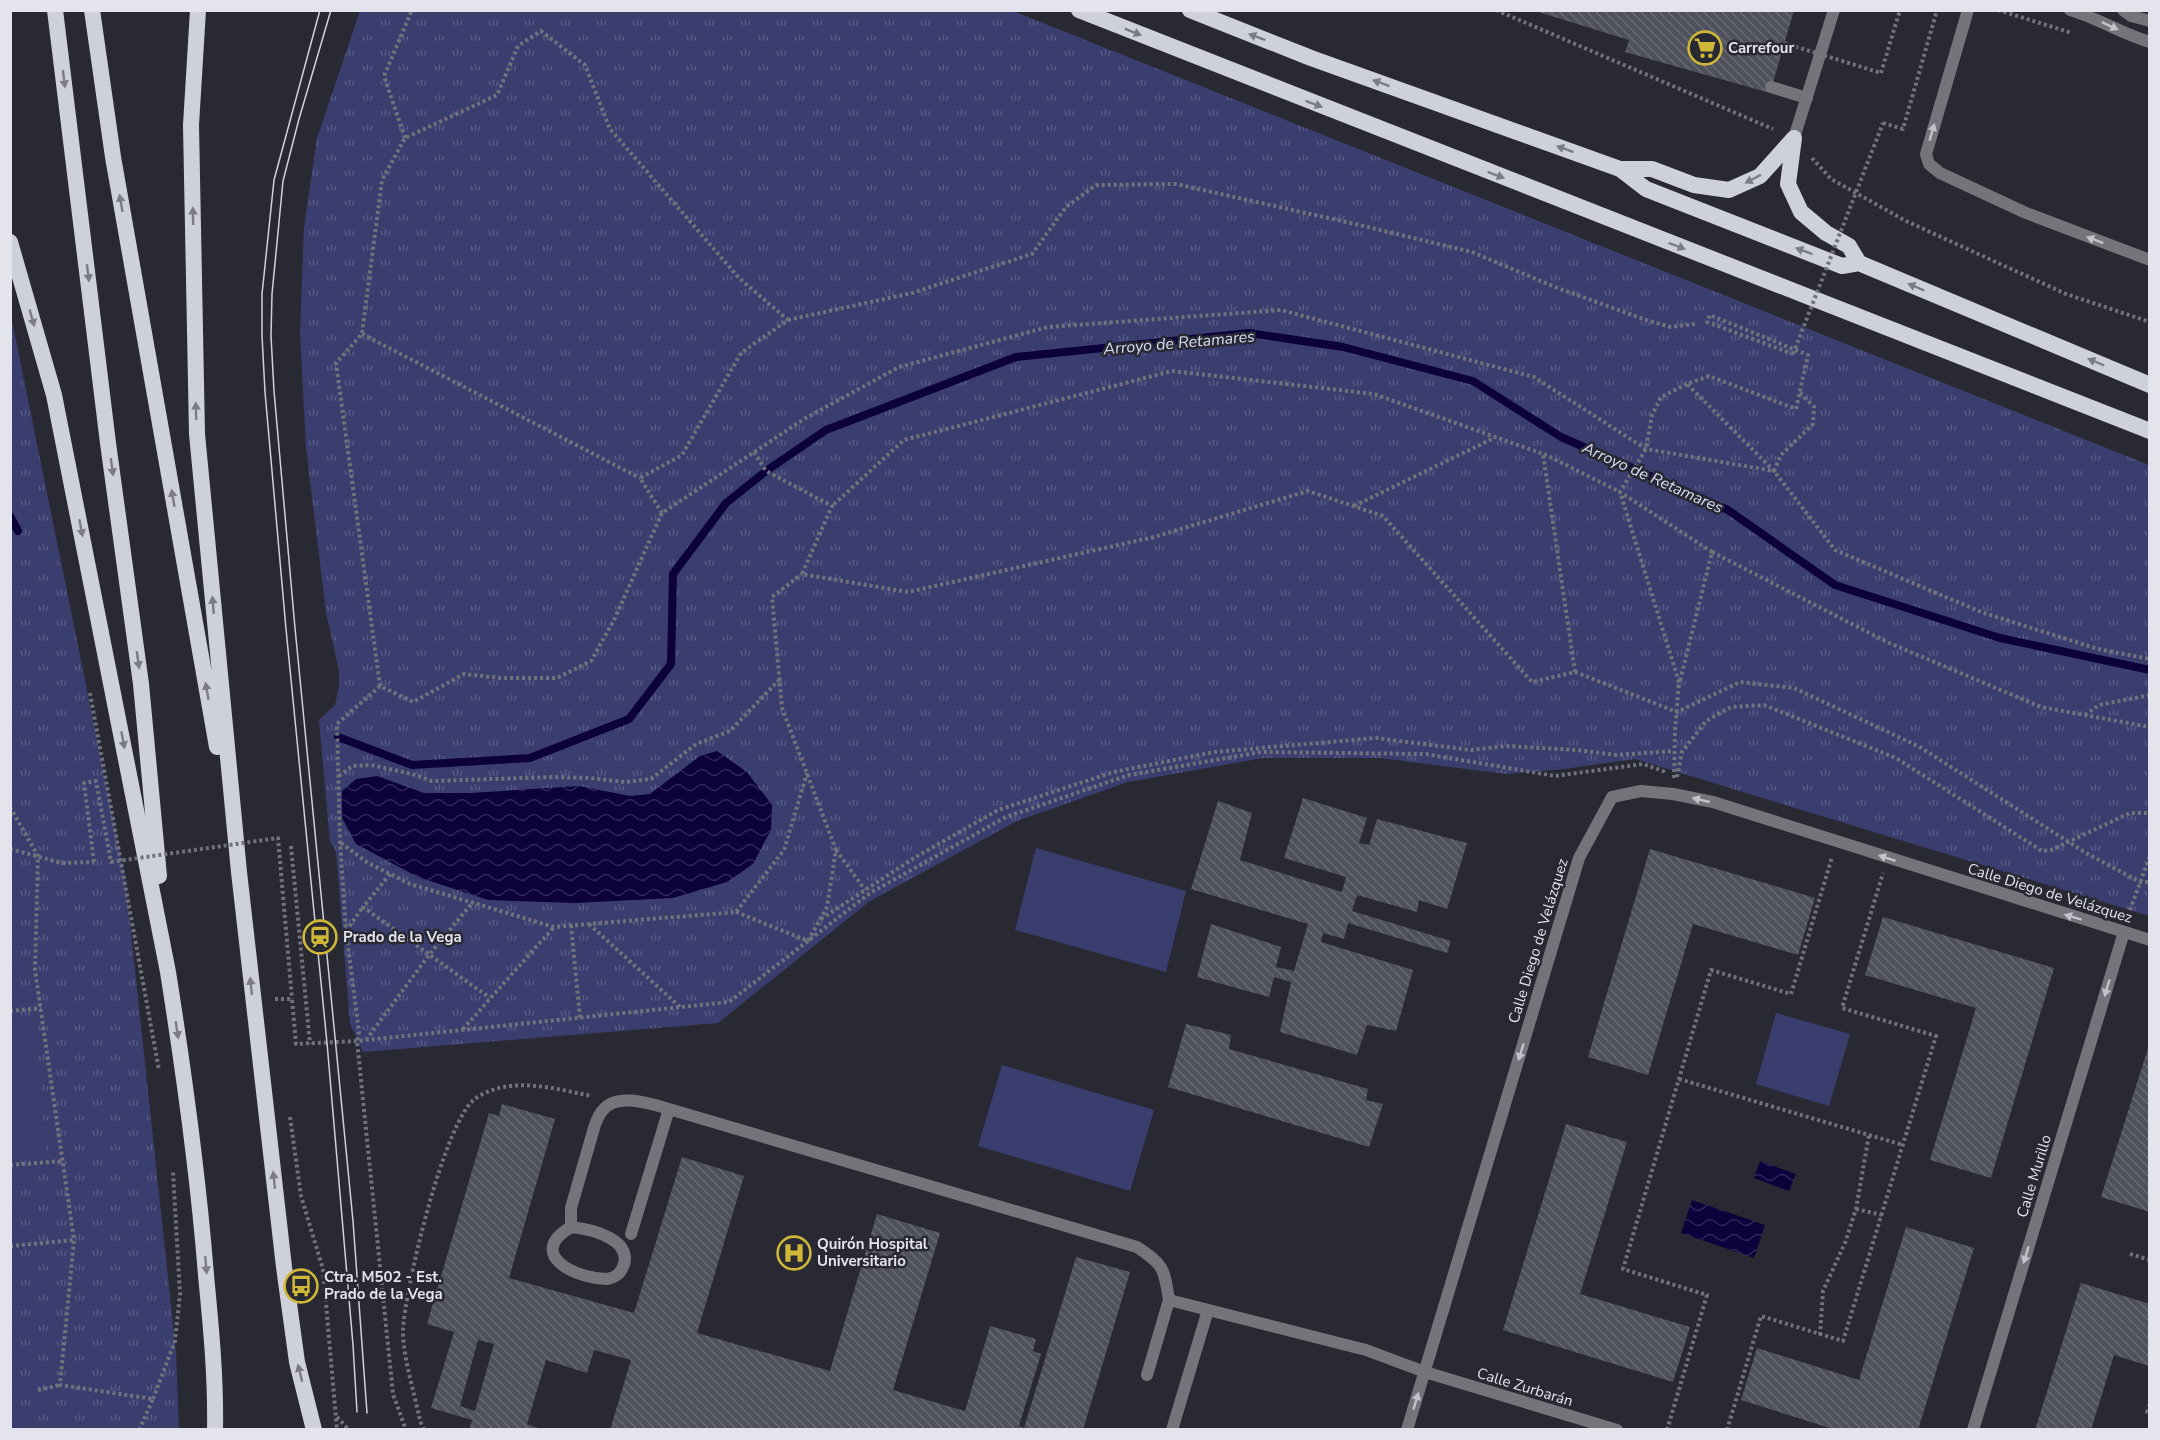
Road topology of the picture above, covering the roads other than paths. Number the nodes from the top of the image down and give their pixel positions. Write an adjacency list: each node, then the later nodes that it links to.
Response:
1 (198, 10): 21 (highway, one-way to 1)
2 (1079, 10): 20 (highway, one-way to 20)
3 (1190, 10): 15 (highway, one-way to 3)
4 (1834, 10): 13 (street)
5 (1968, 10): 17 (street, one-way to 5)
6 (2070, 10): 11 (street, one-way to 11)
7 (2123, 10): 10 (street)
8 (92, 13): 21 (highway, one-way to 8)
9 (56, 16): 24 (highway, one-way to 24)
10 (2150, 21)
11 (2150, 42)
12 (1771, 87): 13 (street)
13 (1806, 98): 14 (street)
14 (1794, 138): 15 (highway, one-way to 15); 18 (highway)
15 (1620, 169): 18 (highway, one-way to 15)
16 (10, 242): 24 (highway, one-way to 24)
17 (2150, 260)
18 (1859, 263): 19 (highway, one-way to 18)
19 (2150, 385)
20 (2150, 431)
21 (238, 872): 33 (highway, one-way to 21)
22 (2124, 932): 23 (street, Calle Diego de Velázquez); 30 (street, Calle Diego de Velázquez, one-way to 30); 37 (street, Calle Murillo, one-way to 37)
23 (2150, 940)
24 (168, 972): 32 (highway, one-way to 32)
25 (669, 1109): 26 (street); 27 (street); 28 (street)
26 (571, 1227): 26 (street)
27 (630, 1234)
28 (1169, 1300): 29 (street, Calle Zurbarán); 31 (street)
29 (1208, 1310): 30 (street, Calle Zurbarán); 34 (street)
30 (1425, 1372): 35 (street, Calle Diego de Velázquez, one-way to 30); 36 (street, Calle Zurbarán)
31 (1147, 1375)
32 (215, 1430)
33 (314, 1430)
34 (1172, 1430)
35 (1407, 1430)
36 (1617, 1430)
37 (1973, 1430)

